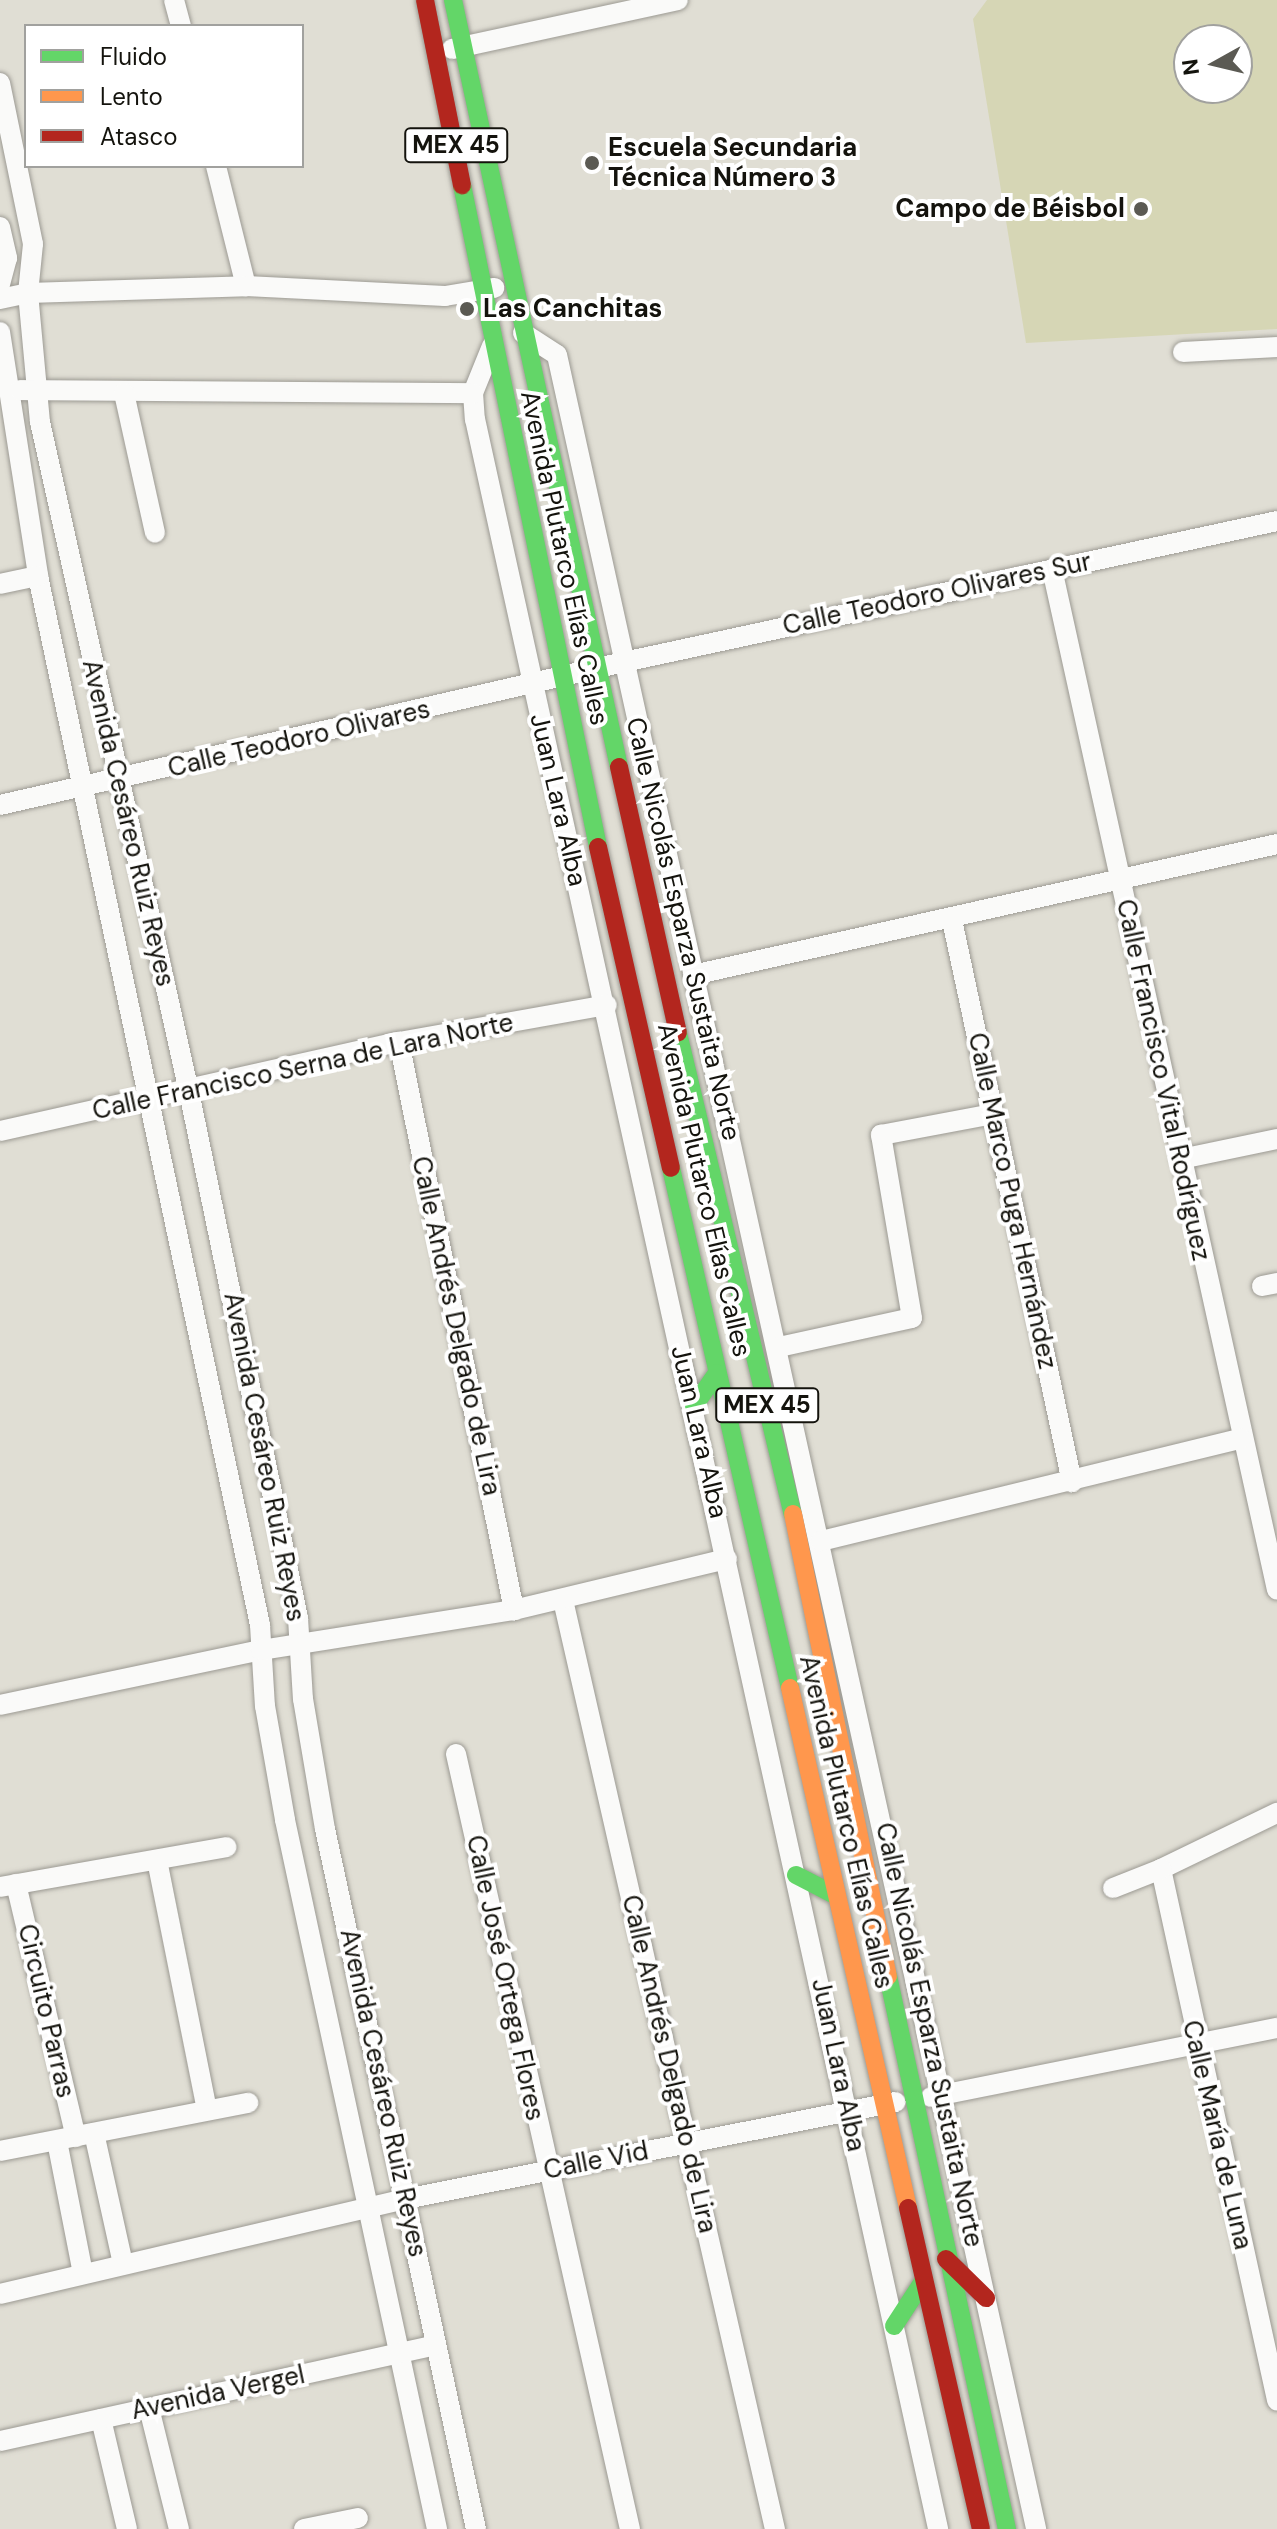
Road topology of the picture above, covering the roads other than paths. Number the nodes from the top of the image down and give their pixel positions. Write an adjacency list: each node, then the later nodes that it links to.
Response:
1 (174, 0): 5 (street)
2 (425, 0): 7 (main road, Avenida Plutarco Elías Calles / MEX 45)
3 (453, 0): 6 (main road, Avenida Plutarco Elías Calles / MEX 45)
4 (678, 0): 6 (street)
5 (180, 24)
6 (463, 47): 7 (street); 11 (main road, Avenida Plutarco Elías Calles / MEX 45)
7 (437, 53): 14 (main road, Avenida Plutarco Elías Calles / MEX 45)
8 (0, 83): 15 (street, Avenida Cesáreo Ruiz Reyes)
9 (216, 168): 13 (street)
10 (0, 227): 12 (street)
11 (513, 284): 14 (street); 18 (main road, Avenida Plutarco Elías Calles / MEX 45)
12 (0, 285)
13 (246, 286): 14 (street); 15 (street)
14 (486, 290): 19 (main road, Avenida Plutarco Elías Calles / MEX 45)
15 (28, 293): 16 (street); 22 (street, Avenida Cesáreo Ruiz Reyes)
16 (0, 299)
17 (0, 332): 23 (street, Avenida Cesáreo Ruiz Reyes)
18 (523, 333): 31 (street, Calle Nicolás Esparza Sustaita Norte); 32 (main road, Avenida Plutarco Elías Calles / MEX 45)
19 (495, 339): 25 (street); 33 (main road, Avenida Plutarco Elías Calles / MEX 45)
20 (1277, 347): 21 (street)
21 (1183, 352)
22 (33, 388): 23 (street); 24 (street); 35 (street, Avenida Cesáreo Ruiz Reyes)
23 (4, 392): 29 (street, Avenida Cesáreo Ruiz Reyes)
24 (124, 393): 25 (street); 27 (street)
25 (473, 393): 34 (street, Juan Lara Alba)
26 (1277, 521): 28 (street, Calle Teodoro Olivares Sur)
27 (155, 533)
28 (1052, 569): 31 (street, Calle Teodoro Olivares Sur); 39 (street, Calle Francisco Vital Rodríguez)
29 (38, 576): 30 (street); 36 (street, Avenida Cesáreo Ruiz Reyes)
30 (0, 584)
31 (624, 662): 32 (street, Calle Teodoro Olivares Sur); 41 (street, Calle Nicolás Esparza Sustaita Norte)
32 (598, 672): 33 (street, Calle Teodoro Olivares); 47 (main road, Avenida Plutarco Elías Calles / MEX 45)
33 (560, 678): 34 (street, Calle Teodoro Olivares); 50 (main road, Avenida Plutarco Elías Calles / MEX 45)
34 (532, 686): 35 (street, Calle Teodoro Olivares); 42 (street, Juan Lara Alba)
35 (118, 780): 36 (street, Calle Teodoro Olivares); 44 (street, Avenida Cesáreo Ruiz Reyes)
36 (86, 787): 37 (street, Calle Teodoro Olivares); 45 (street, Avenida Cesáreo Ruiz Reyes)
37 (0, 805)
38 (1277, 844): 39 (street)
39 (1120, 881): 40 (street); 52 (street, Calle Francisco Vital Rodríguez)
40 (952, 920): 41 (street); 46 (street, Calle Marco Puga Hernández)
41 (693, 975): 53 (street, Calle Nicolás Esparza Sustaita Norte)
42 (607, 1005): 43 (street, Calle Francisco Serna de Lara Norte); 51 (street, Juan Lara Alba)
43 (399, 1042): 44 (street, Calle Francisco Serna de Lara Norte); 64 (street, Calle Andrés Delgado de Lira)
44 (189, 1092): 45 (street, Calle Francisco Serna de Lara Norte); 65 (street, Avenida Cesáreo Ruiz Reyes)
45 (151, 1099): 48 (street, Calle Francisco Serna de Lara Norte); 66 (street, Avenida Cesáreo Ruiz Reyes)
46 (993, 1114): 54 (street); 59 (street, Calle Marco Puga Hernández)
47 (702, 1129): 53 (main road); 56 (main road, Avenida Plutarco Elías Calles / MEX 45)
48 (0, 1131)
49 (1277, 1139): 52 (street)
50 (668, 1148): 51 (street); 55 (main road, Avenida Plutarco Elías Calles / MEX 45)
51 (636, 1156): 57 (street, Juan Lara Alba)
52 (1181, 1159): 58 (street, Calle Francisco Vital Rodríguez)
53 (735, 1163): 54 (street, Calle Nicolás Esparza Sustaita Norte)
54 (778, 1342): 56 (main road); 60 (street, Calle Nicolás Esparza Sustaita Norte)
55 (717, 1373): 57 (main road); 77 (main road, Avenida Plutarco Elías Calles / MEX 45)
56 (760, 1375): 78 (main road, Avenida Plutarco Elías Calles / MEX 45)
57 (694, 1406): 61 (street, Juan Lara Alba)
58 (1241, 1439): 59 (street); 62 (street, Calle Francisco Vital Rodríguez)
59 (1072, 1482): 60 (street)
60 (821, 1541): 71 (street, Calle Nicolás Esparza Sustaita Norte)
61 (727, 1559): 63 (street); 74 (street, Juan Lara Alba)
62 (1277, 1590)
63 (563, 1600): 64 (street); 88 (street, Calle Andrés Delgado de Lira)
64 (514, 1610): 65 (street)
65 (301, 1645): 66 (street); 91 (street, Avenida Cesáreo Ruiz Reyes)
66 (261, 1650): 67 (street); 92 (street, Avenida Cesáreo Ruiz Reyes)
67 (0, 1705)
68 (456, 1754): 90 (street, Calle José Ortega Flores)
69 (1277, 1813): 73 (street)
70 (227, 1847): 72 (street, Circuito Parras)
71 (889, 1850): 78 (main road); 81 (street, Calle Nicolás Esparza Sustaita Norte)
72 (157, 1860): 75 (street, Circuito Parras); 85 (street)
73 (1161, 1869): 76 (street); 80 (street, Calle María de Luna)
74 (796, 1875): 77 (main road); 86 (street, Juan Lara Alba)
75 (8, 1886): 87 (street, Circuito Parras)
76 (1113, 1888)
77 (833, 1894): 84 (main road, Avenida Plutarco Elías Calles / MEX 45)
78 (875, 1899): 82 (main road, Avenida Plutarco Elías Calles / MEX 45)
79 (1277, 2028): 80 (street, Calle Vid)
80 (1196, 2047): 81 (street, Calle Vid); 102 (street, Calle María de Luna)
81 (942, 2095): 82 (street, Calle Vid); 98 (street, Calle Nicolás Esparza Sustaita Norte)
82 (913, 2100): 84 (street, Calle Vid); 93 (main road, Avenida Plutarco Elías Calles / MEX 45)
83 (248, 2103): 85 (street)
84 (886, 2104): 86 (street, Calle Vid); 96 (main road, Avenida Plutarco Elías Calles / MEX 45)
85 (207, 2110): 87 (street)
86 (848, 2114): 88 (street, Calle Vid); 99 (street, Juan Lara Alba)
87 (76, 2137): 89 (street); 94 (street, Circuito Parras); 95 (street, Circuito Parras)
88 (687, 2143): 90 (street, Calle Vid); 113 (street, Calle Andrés Delgado de Lira)
89 (0, 2151)
90 (547, 2171): 91 (street, Calle Vid); 112 (street, Calle José Ortega Flores)
91 (405, 2199): 92 (street, Calle Vid); 100 (street, Avenida Cesáreo Ruiz Reyes)
92 (368, 2207): 94 (street, Calle Vid); 101 (street, Avenida Cesáreo Ruiz Reyes)
93 (946, 2259): 98 (main road); 116 (main road, Avenida Plutarco Elías Calles / MEX 45)
94 (123, 2264): 95 (street, Calle Vid)
95 (83, 2273): 97 (street, Calle Vid)
96 (924, 2280): 99 (main road); 115 (main road, Avenida Plutarco Elías Calles / MEX 45)
97 (0, 2294)
98 (986, 2298): 117 (street, Calle Nicolás Esparza Sustaita Norte)
99 (894, 2326): 114 (street, Juan Lara Alba)
100 (436, 2345): 101 (street, Avenida Vergel); 111 (street, Avenida Cesáreo Ruiz Reyes)
101 (399, 2354): 103 (street, Avenida Vergel); 110 (street, Avenida Cesáreo Ruiz Reyes)
102 (1277, 2400)
103 (149, 2408): 104 (street, Avenida Vergel); 108 (street)
104 (101, 2419): 105 (street, Avenida Vergel); 107 (street)
105 (0, 2441)
106 (358, 2518): 109 (street)
107 (127, 2529)
108 (179, 2529)
109 (304, 2529)
110 (437, 2529)
111 (476, 2529)
112 (630, 2529)
113 (775, 2529)
114 (938, 2529)
115 (981, 2529)
116 (1007, 2529)
117 (1036, 2529)

